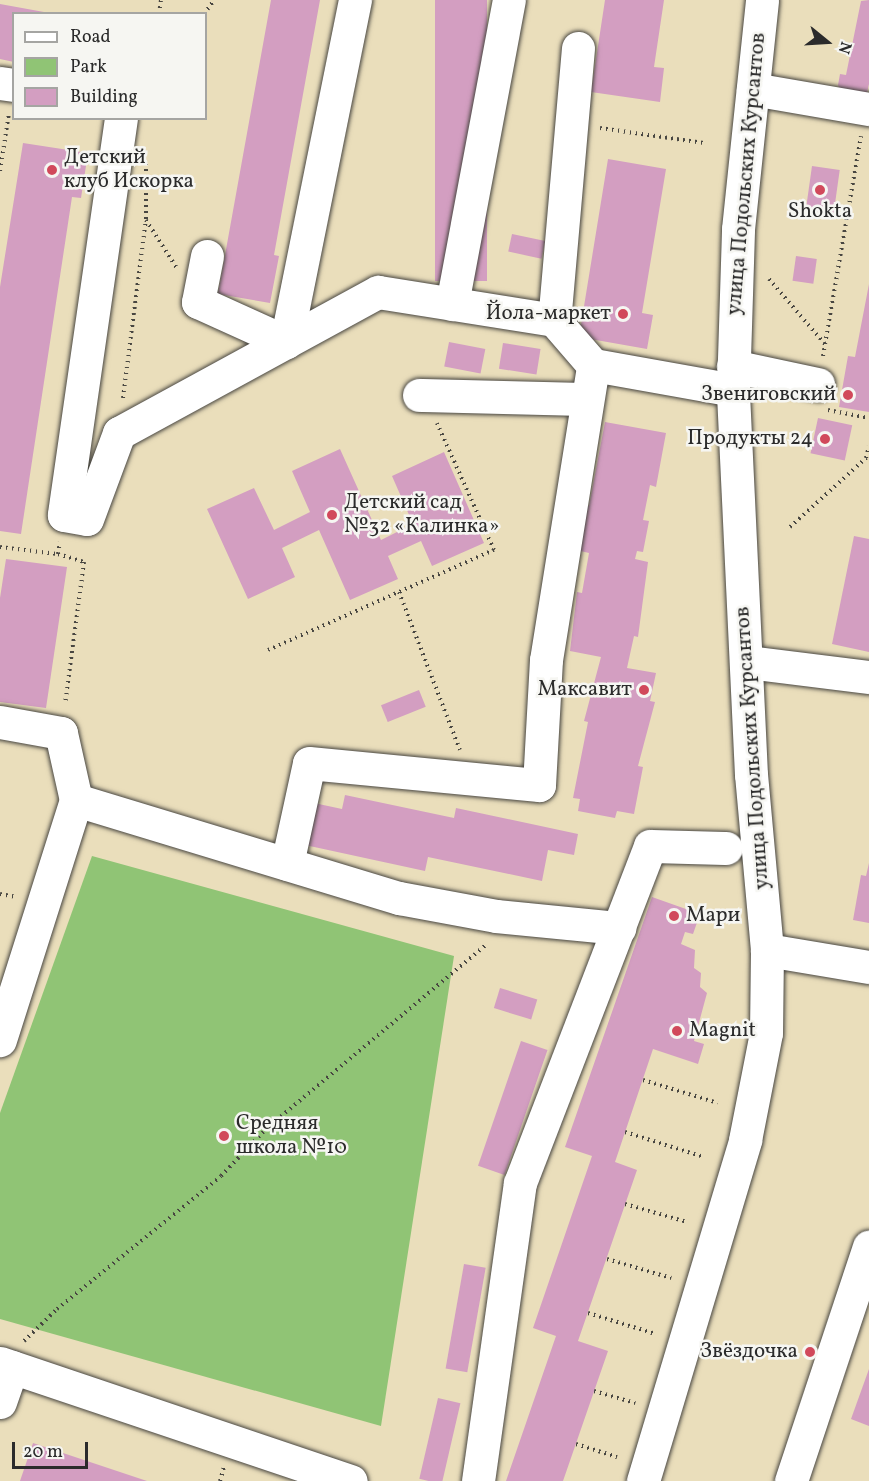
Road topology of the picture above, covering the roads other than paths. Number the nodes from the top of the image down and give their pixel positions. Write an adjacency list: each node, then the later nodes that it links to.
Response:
1 (355, 0): 11 (street)
2 (509, 0): 9 (street)
3 (762, 0): 5 (street, улица Подольских Курсантов)
4 (578, 48): 10 (street)
5 (753, 89): 6 (street); 13 (street, улица Подольских Курсантов)
6 (867, 109)
7 (121, 120): 11 (street)
8 (207, 256): 11 (street)
9 (452, 304): 10 (street); 11 (street)
10 (554, 320): 12 (street)
11 (286, 342)
12 (593, 365): 13 (street); 16 (street)
13 (733, 378): 14 (street); 17 (street, улица Подольских Курсантов)
14 (818, 384)
15 (422, 395): 16 (street)
16 (587, 399): 22 (street)
17 (747, 662): 18 (street); 24 (street, улица Подольских Курсантов)
18 (869, 677)
19 (0, 722): 20 (street)
20 (76, 800): 22 (street); 26 (street)
21 (726, 848): 23 (street)
22 (287, 864): 23 (street)
23 (619, 928): 31 (street)
24 (767, 950): 25 (street); 32 (street, улица Подольских Курсантов)
25 (869, 967)
26 (0, 1040)
27 (869, 1247): 33 (street)
28 (6, 1365): 29 (street); 30 (street)
29 (0, 1402)
30 (351, 1481)
31 (478, 1481)
32 (643, 1481)
33 (791, 1481)

